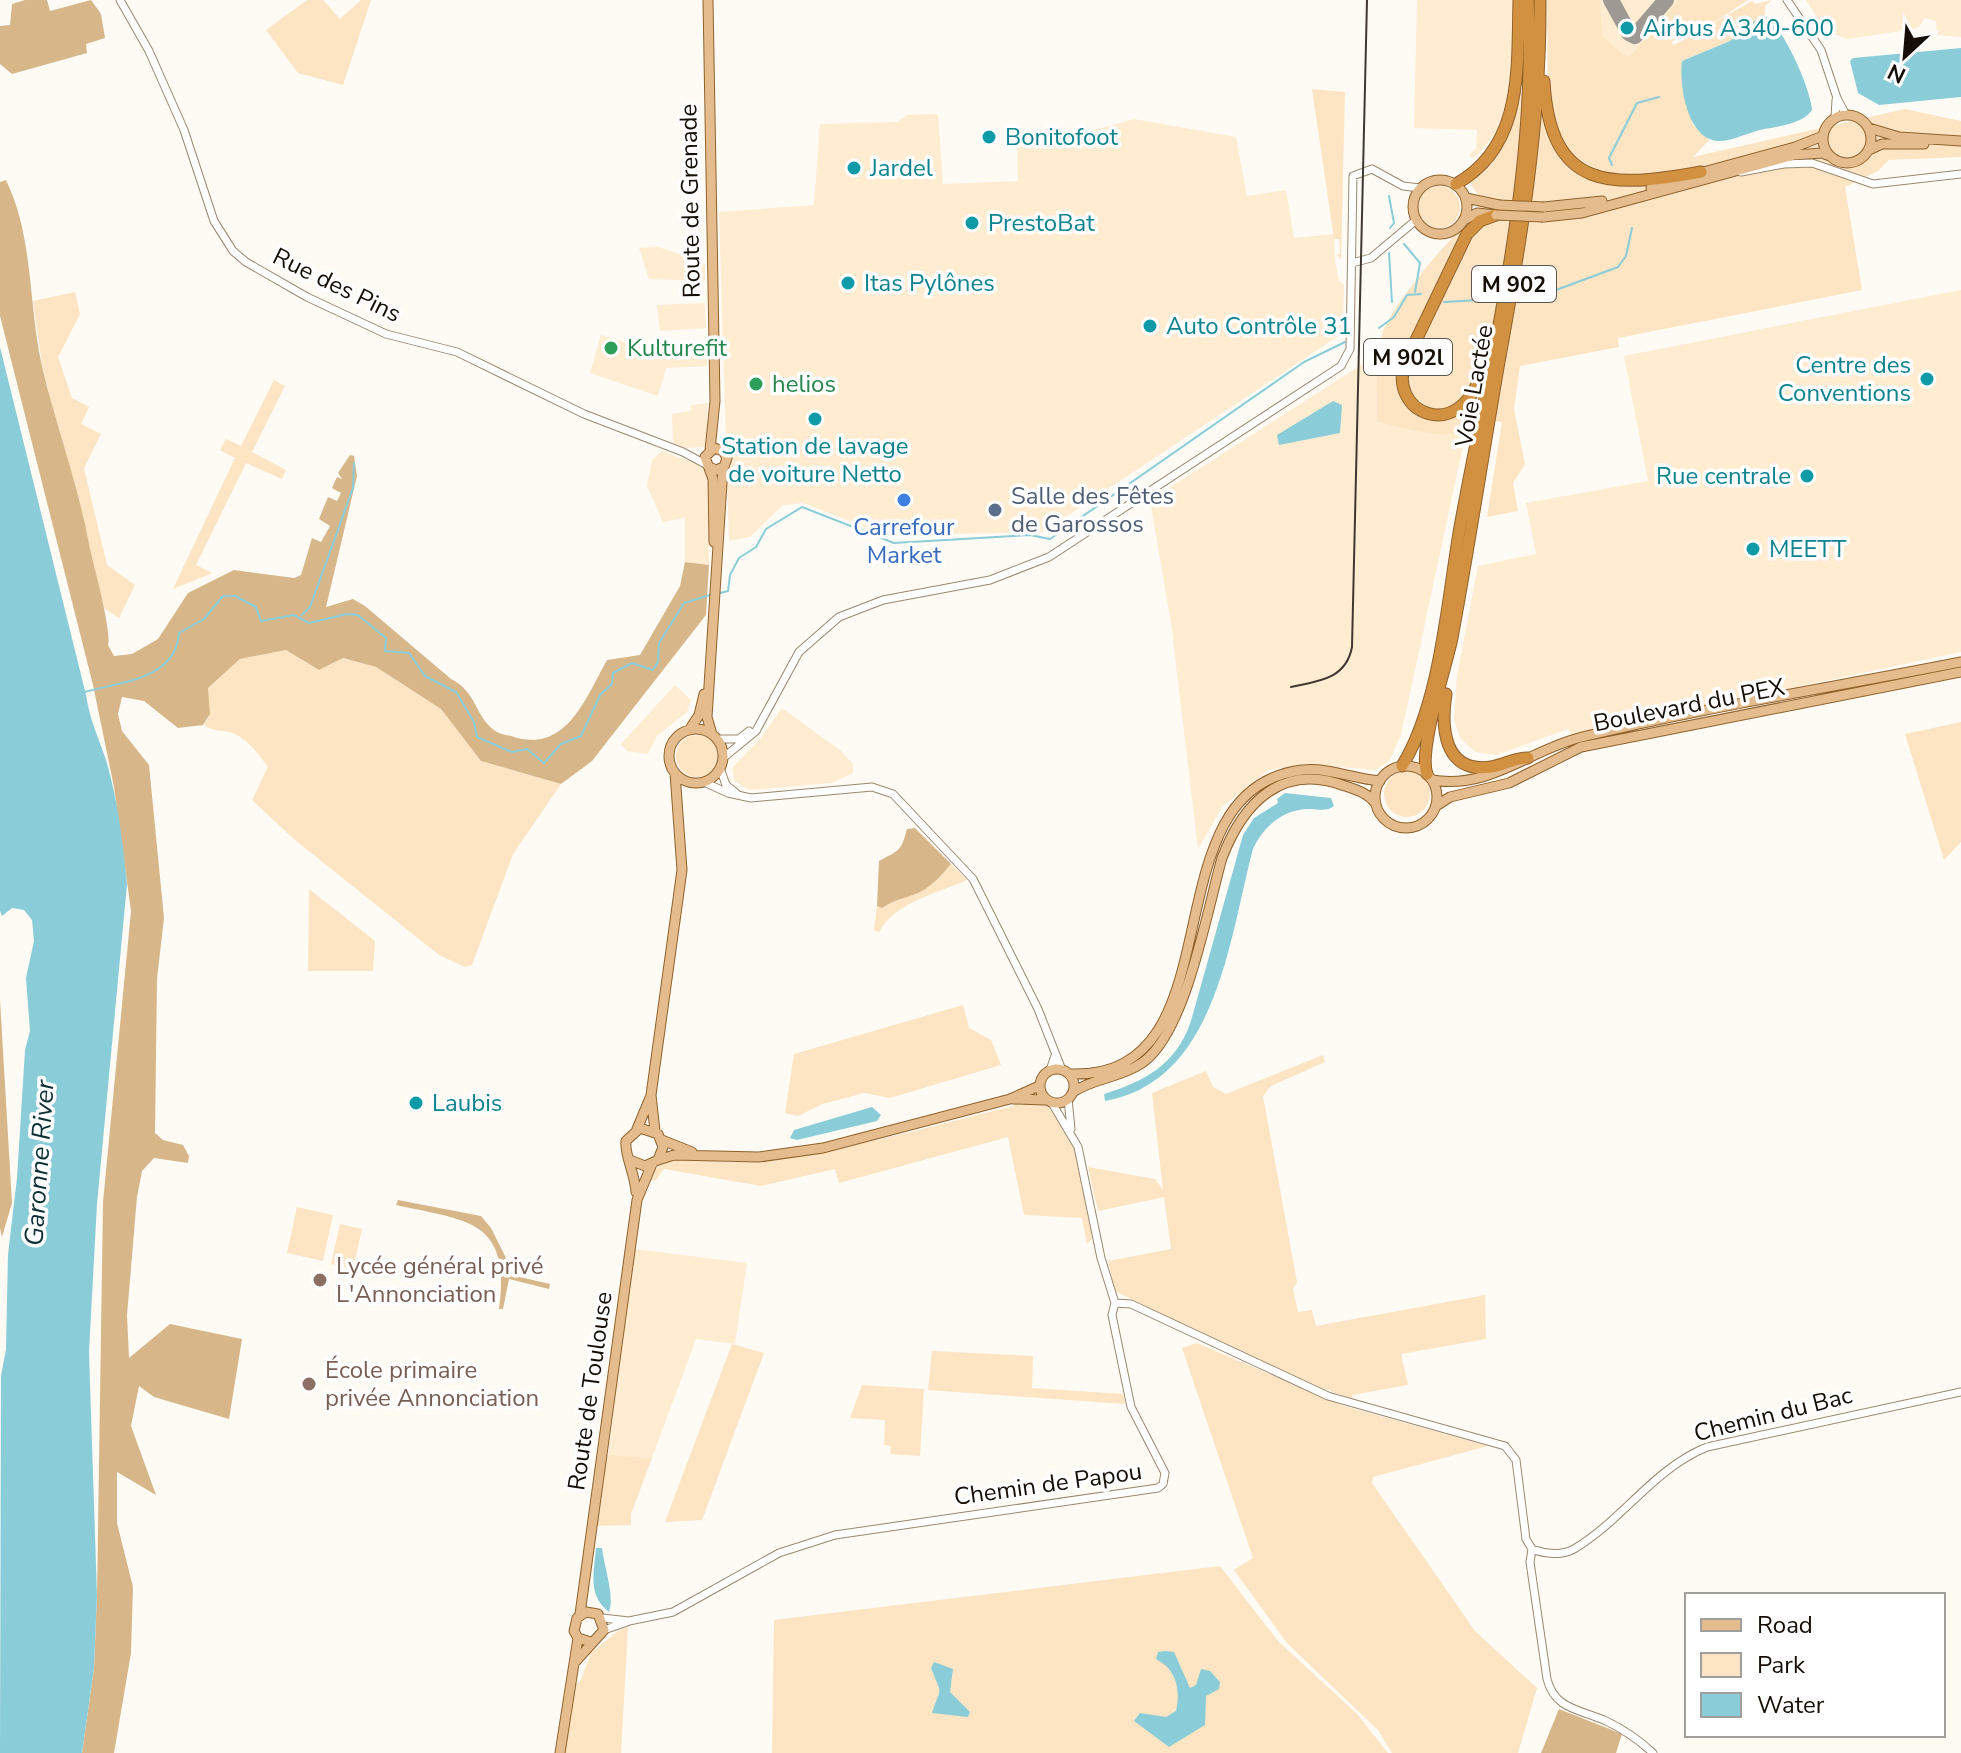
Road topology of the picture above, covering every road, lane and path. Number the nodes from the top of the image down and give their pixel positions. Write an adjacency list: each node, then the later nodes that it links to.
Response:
1 (120, 0): 31 (street, Rue des Pins)
2 (708, 0): 28 (main road, Route de Grenade)
3 (1519, 0): 19 (highway)
4 (1528, 0): 27 (highway, Voie Lactée / M 902)
5 (1540, 0): 7 (highway, Voie Lactée / M 902)
6 (1787, 0): 8 (street)
7 (1540, 51): 17 (highway); 34 (highway, Voie Lactée / M 902)
8 (1837, 98): 9 (street); 10 (street)
9 (1846, 115): 10 (main road); 11 (main road)
10 (1835, 118): 12 (main road)
11 (1869, 128): 13 (main road); 14 (main road)
12 (1823, 136): 15 (main road); 17 (main road)
13 (1961, 142): 14 (main road)
14 (1869, 150): 15 (main road)
15 (1830, 156): 16 (main road)
16 (1737, 171): 18 (street); 23 (main road)
17 (1701, 172): 23 (main road)
18 (1961, 174)
19 (1456, 184): 20 (main road); 21 (main road)
20 (1420, 188): 25 (main road); 26 (street)
21 (1466, 198): 22 (main road); 24 (main road)
22 (1497, 210): 23 (main road, bridge); 24 (main road); 27 (highway, M 902l)
23 (1544, 212)
24 (1464, 220): 25 (main road)
25 (1415, 221): 26 (street)
26 (1352, 263): 40 (street)
27 (1492, 350): 34 (highway, Voie Lactée / M 902)
28 (715, 401): 29 (main road, Route de Grenade); 30 (main road, Route de Grenade)
29 (709, 450): 30 (main road); 31 (street, Rue des Pins); 32 (main road, Route de Grenade)
30 (723, 451): 33 (main road, Route de Grenade)
31 (683, 452): 32 (street, Rue des Pins)
32 (708, 466): 33 (main road); 35 (main road)
33 (723, 468): 35 (main road)
34 (1458, 571): 36 (highway, Voie Lactée / M 902); 45 (highway, Voie Lactée / M 902)
35 (717, 586): 38 (main road)
36 (1455, 620): 43 (highway); 47 (highway, Voie Lactée / M 902)
37 (1961, 662): 43 (main road, Boulevard du PEX)
38 (710, 672): 41 (main road); 42 (main road)
39 (1961, 672): 52 (main road, Boulevard du PEX)
40 (763, 719): 42 (street); 44 (street)
41 (690, 729): 42 (main road); 46 (main road)
42 (715, 737): 44 (main road)
43 (1528, 758): 47 (main road, Boulevard du PEX)
44 (722, 763): 49 (main road); 50 (street)
45 (1402, 766): 47 (main road); 48 (main road)
46 (675, 773): 49 (main road); 53 (main road)
47 (1429, 777): 52 (main road)
48 (1380, 781): 51 (main road); 56 (main road)
49 (699, 782): 50 (street); 53 (main road)
50 (737, 795): 54 (street)
51 (1376, 804): 52 (main road); 59 (main road)
52 (1436, 806)
53 (678, 811): 58 (main road)
54 (1055, 1056): 55 (street); 56 (street)
55 (1050, 1070): 56 (main road); 57 (main road)
56 (1065, 1072): 59 (main road)
57 (1039, 1086): 60 (main road); 61 (main road)
58 (651, 1095): 62 (main road); 64 (main road)
59 (1071, 1096): 61 (main road); 63 (street)
60 (1010, 1099): 61 (main road); 65 (main road)
61 (1049, 1102): 63 (street)
62 (637, 1129): 64 (main road); 66 (main road)
63 (1071, 1131): 69 (street)
64 (658, 1136): 65 (main road); 67 (main road)
65 (699, 1154): 67 (main road)
66 (630, 1160): 67 (main road); 68 (main road, Route de Toulouse)
67 (655, 1162): 68 (main road, Route de Toulouse)
68 (637, 1200): 72 (main road, Route de Toulouse)
69 (1115, 1303): 71 (street); 76 (street, Chemin de Papou)
70 (1961, 1392): 71 (street, Chemin du Bac)
71 (1532, 1549): 82 (street)
72 (584, 1587): 73 (main road, Route de Toulouse); 74 (main road, Route de Toulouse)
73 (592, 1612): 74 (main road); 75 (main road)
74 (580, 1614): 78 (main road)
75 (602, 1618): 76 (street, Chemin de Papou); 77 (main road)
76 (629, 1621): 77 (street, Chemin de Papou)
77 (604, 1630): 79 (main road)
78 (578, 1638): 79 (main road); 80 (main road)
79 (591, 1642): 80 (main road)
80 (576, 1661): 81 (main road)
81 (560, 1753)
82 (1653, 1753)

